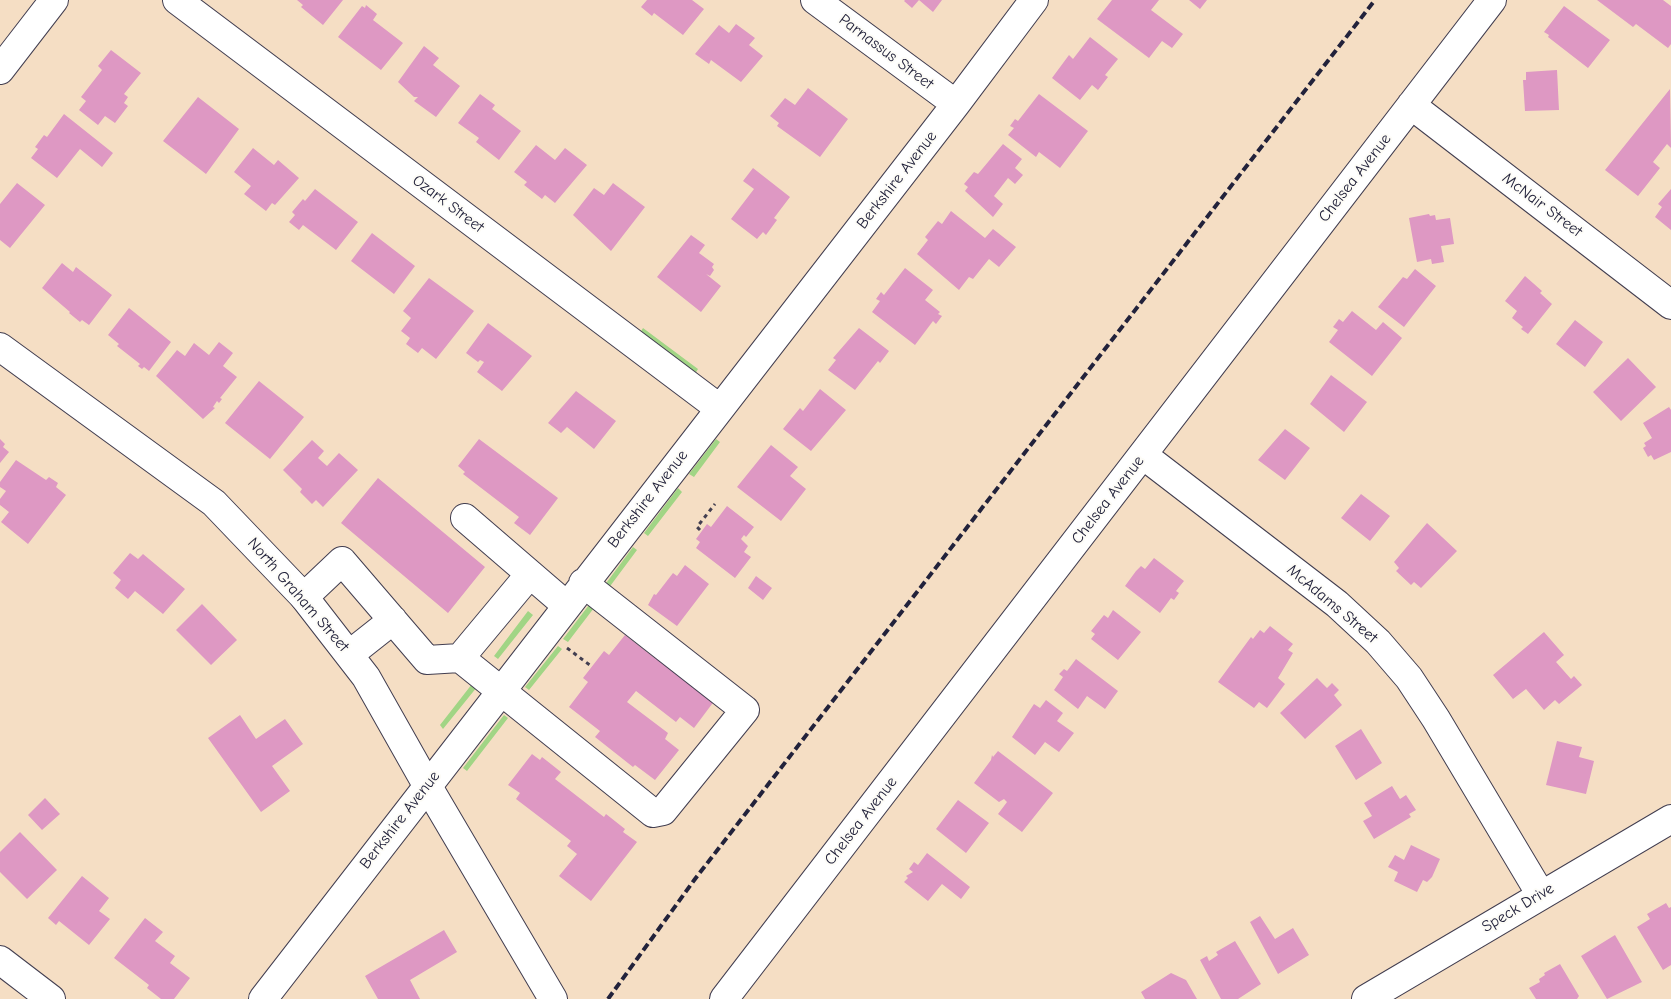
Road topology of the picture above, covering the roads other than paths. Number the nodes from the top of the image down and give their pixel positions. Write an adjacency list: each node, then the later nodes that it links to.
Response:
1 (54, 0): 6 (street)
2 (178, 0): 11 (street, Ozark Street)
3 (815, 0): 7 (street, Parnassus Street)
4 (1034, 0): 7 (street, Berkshire Avenue)
5 (1492, 0): 8 (street, Chelsea Avenue)
6 (0, 70)
7 (956, 104): 11 (street, Berkshire Avenue)
8 (1411, 105): 9 (street, McNair Street); 12 (street, Chelsea Avenue)
9 (1671, 305)
10 (0, 347): 16 (street, North Graham Street)
11 (719, 408): 15 (street, Berkshire Avenue)
12 (1143, 455): 24 (street, McAdams Street); 29 (street, Chelsea Avenue)
13 (465, 518): 14 (street)
14 (530, 574): 17 (street); 20 (street)
15 (583, 583): 17 (street, Berkshire Avenue); 21 (street)
16 (304, 597): 18 (street); 19 (street, North Graham Street)
17 (566, 606): 21 (street, Berkshire Avenue)
18 (393, 620): 19 (street); 20 (street)
19 (350, 654): 22 (street, North Graham Street)
20 (460, 658): 21 (street)
21 (500, 692): 22 (street, Berkshire Avenue)
22 (427, 785): 27 (street, Berkshire Avenue); 28 (street, North Graham Street)
23 (1671, 819): 24 (street, Speck Drive)
24 (1541, 895): 30 (street, Speck Drive)
25 (0, 960): 26 (street)
26 (50, 999)
27 (263, 999)
28 (554, 999)
29 (724, 999)
30 (1366, 999)

